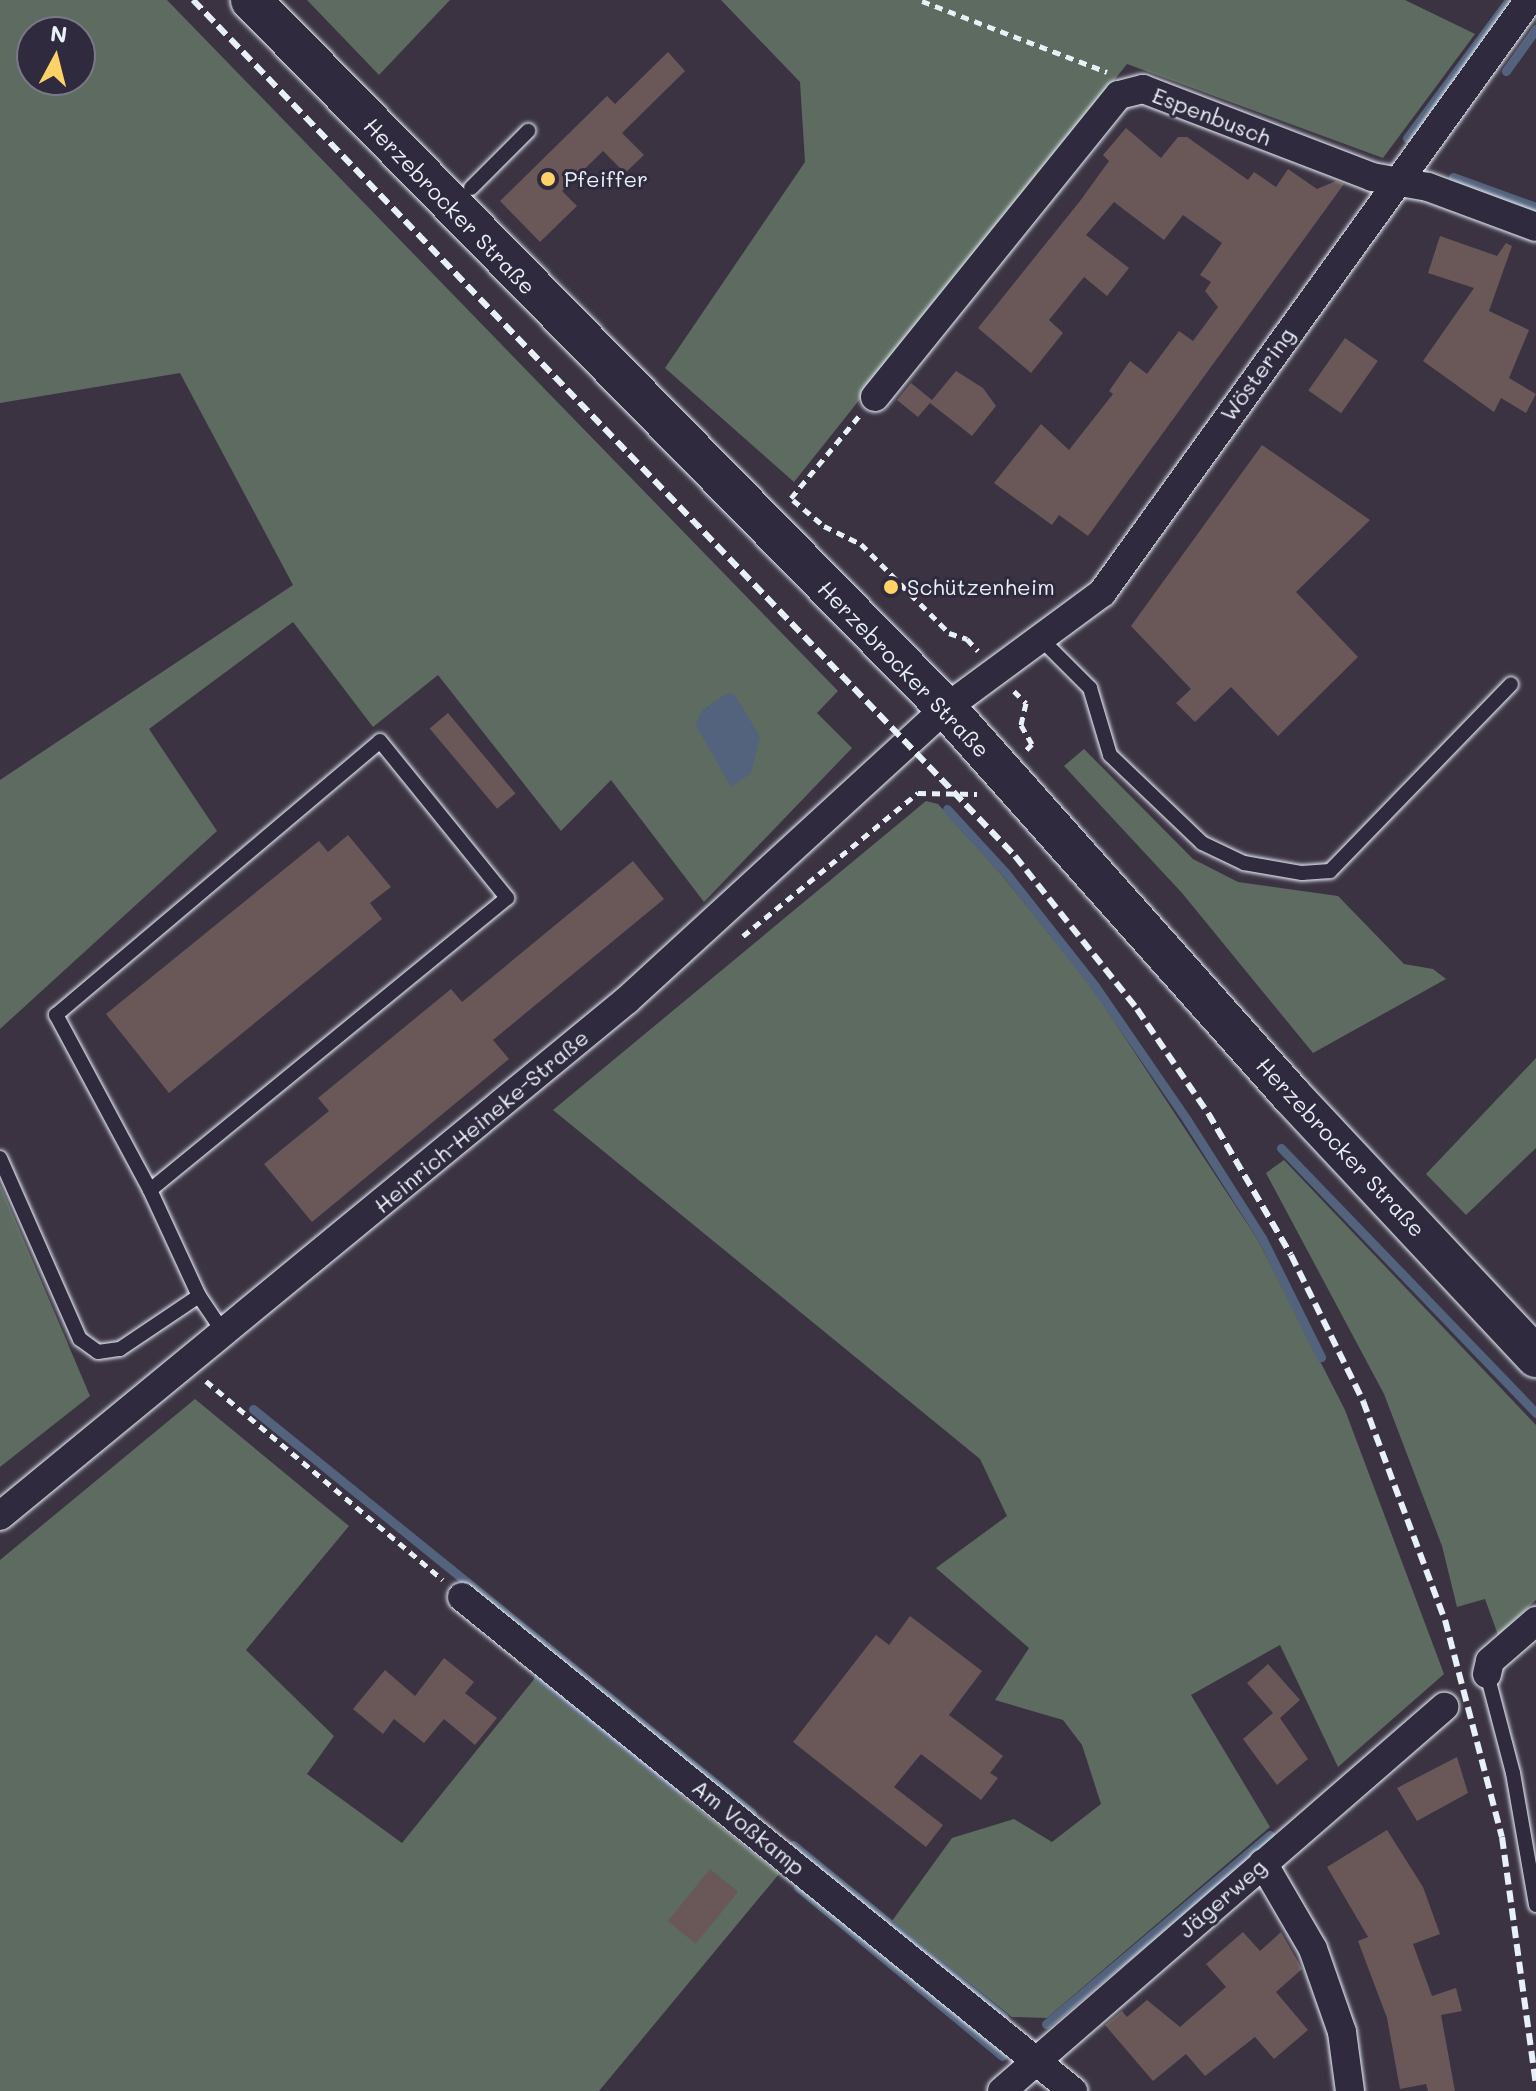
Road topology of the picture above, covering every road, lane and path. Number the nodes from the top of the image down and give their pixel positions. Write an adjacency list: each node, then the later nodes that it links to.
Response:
1 (251, 0): 14 (main road, Herzebrocker Straße)
2 (1529, 0): 6 (street, Wöstering)
3 (922, 1): 4 (path)
4 (1135, 91): 6 (street, Espenbusch); 9 (street, Espenbusch)
5 (528, 131): 7 (lane)
6 (1396, 181): 8 (street, Espenbusch); 11 (street, Wöstering)
7 (471, 188)
8 (1536, 227)
9 (875, 397): 10 (path)
10 (791, 498)
11 (1040, 638): 12 (street, Wöstering); 13 (lane)
12 (996, 670): 14 (street, Wöstering); 15 (path)
13 (1511, 684)
14 (946, 708): 15 (main road, Herzebrocker Straße); 19 (street, Heinrich-Heineke-Straße)
15 (1003, 772): 20 (main road, Herzebrocker Straße)
16 (0, 1158): 18 (lane)
17 (150, 1190): 17 (lane); 18 (lane)
18 (199, 1296): 19 (lane)
19 (224, 1333): 21 (street, Heinrich-Heineke-Straße)
20 (1536, 1357)
21 (187, 1364): 22 (street, Heinrich-Heineke-Straße); 23 (path)
22 (0, 1516)
23 (462, 1597): 29 (street, Am Voßkamp)
24 (1536, 1621): 25 (street)
25 (1487, 1674): 28 (lane)
26 (1444, 1707): 27 (street, Jägerweg)
27 (1263, 1863): 29 (street, Jägerweg); 32 (street)
28 (1536, 1905)
29 (1034, 2059): 30 (street, Jägerweg); 31 (street, Am Voßkamp)
30 (1002, 2091)
31 (1073, 2091)
32 (1350, 2091)

